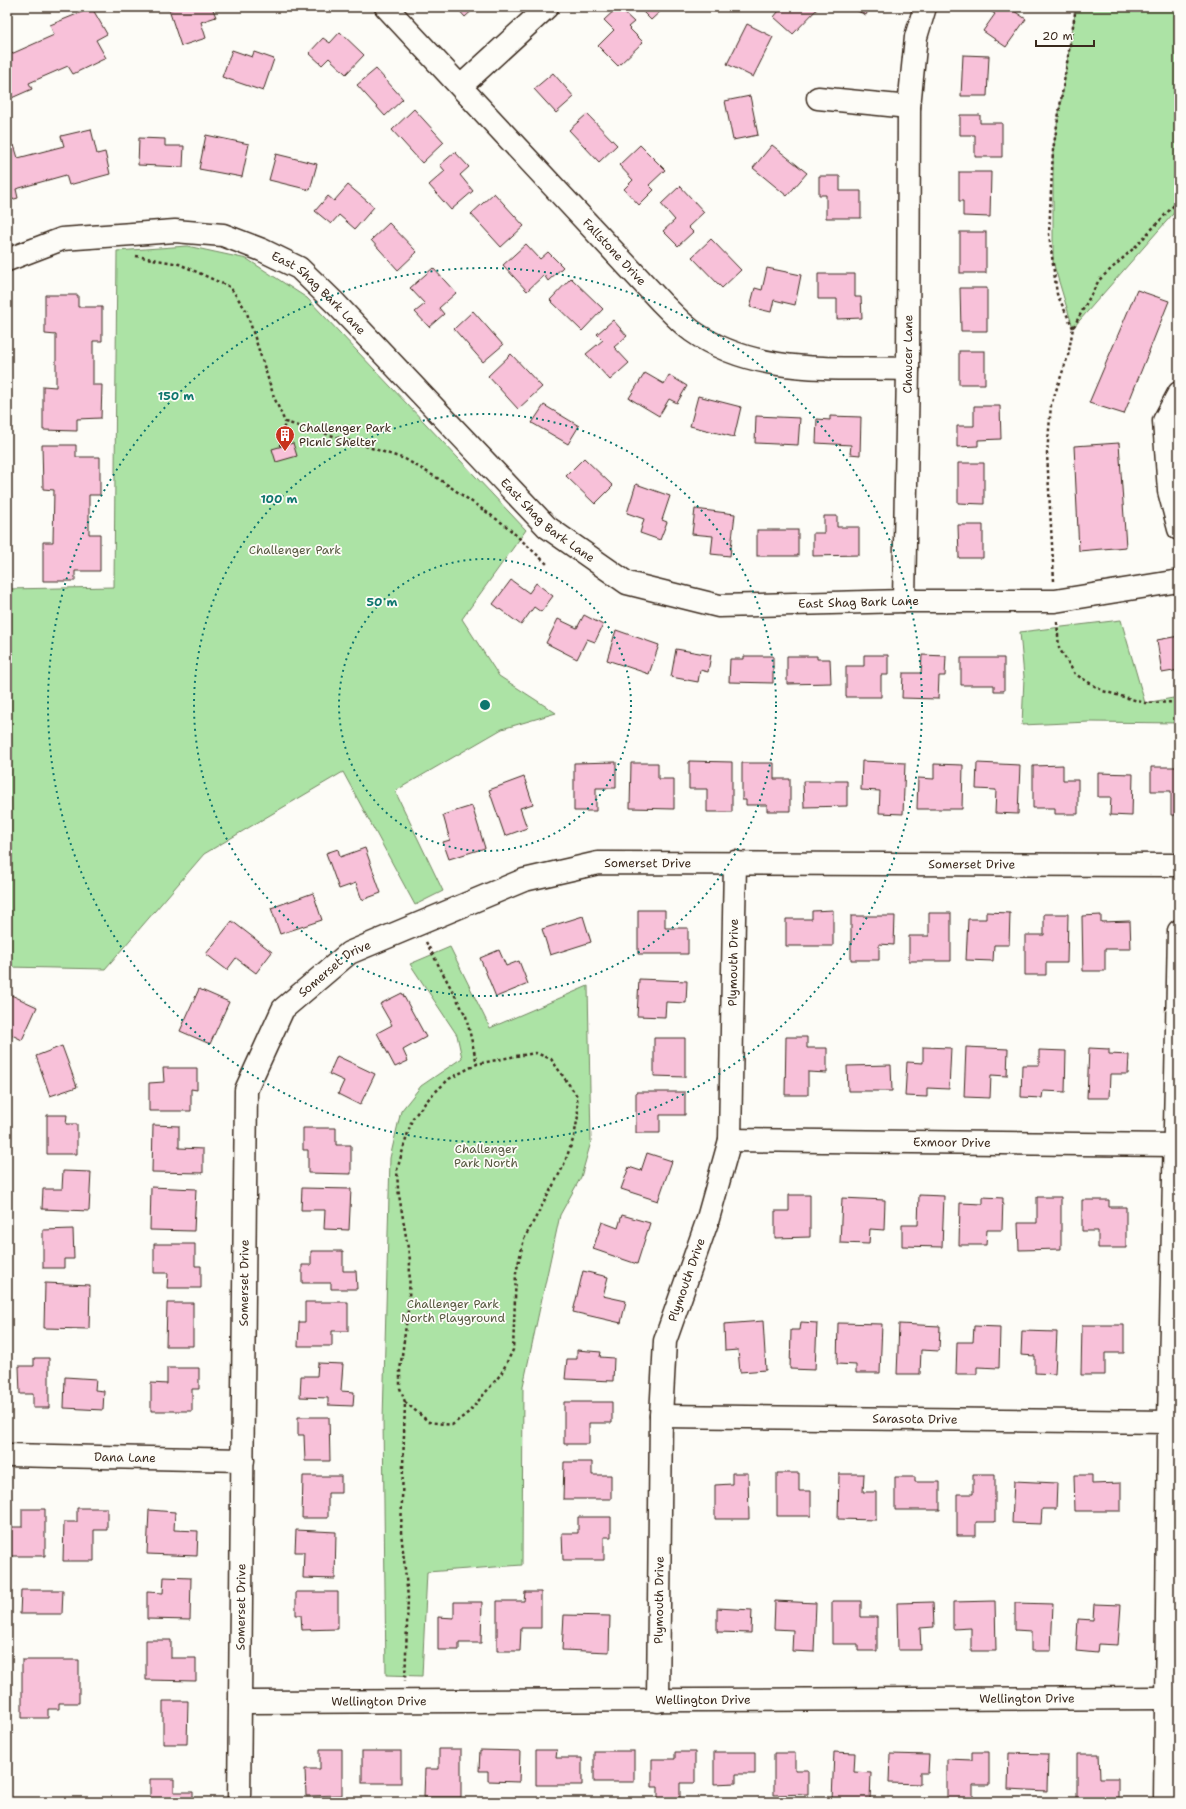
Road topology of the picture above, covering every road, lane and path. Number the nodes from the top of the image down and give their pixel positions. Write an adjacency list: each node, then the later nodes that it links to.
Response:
1 (386, 7): 5 (street, Fallstone Drive)
2 (547, 7): 5 (street)
3 (925, 7): 7 (street, Chaucer Lane)
4 (1076, 7): 11 (path)
5 (461, 86): 12 (street, Fallstone Drive)
6 (818, 98): 7 (street)
7 (909, 107): 12 (street, Chaucer Lane)
8 (1179, 200): 11 (path)
9 (133, 256): 14 (path)
10 (7, 260): 19 (street, East Shag Bark Lane)
11 (1073, 328): 20 (path)
12 (908, 369): 19 (street, Chaucer Lane)
13 (1179, 393): 16 (street)
14 (285, 422): 15 (path); 17 (path)
15 (280, 446)
16 (1179, 528)
17 (547, 564)
18 (1179, 581): 20 (street, East Shag Bark Lane)
19 (904, 600): 20 (street, East Shag Bark Lane)
20 (1055, 601): 21 (path)
21 (1179, 702)
22 (735, 862): 23 (street, Somerset Drive); 24 (street, Somerset Drive); 27 (street, Plymouth Drive)
23 (1179, 865)
24 (417, 924): 26 (path); 33 (street, Somerset Drive)
25 (1179, 931): 28 (street)
26 (477, 1064): 29 (path); 29 (path)
27 (730, 1140): 28 (street, Exmoor Drive); 30 (street, Plymouth Drive)
28 (1174, 1146): 31 (street)
29 (405, 1402): 35 (path)
30 (661, 1416): 31 (street, Sarasota Drive); 36 (street, Plymouth Drive)
31 (1169, 1422): 34 (street)
32 (7, 1455): 33 (street, Dana Lane)
33 (243, 1460): 37 (street, Somerset Drive)
34 (1167, 1698): 36 (street, Wellington Drive); 39 (street)
35 (404, 1701): 36 (street, Wellington Drive); 37 (street, Wellington Drive)
36 (658, 1701)
37 (240, 1702): 38 (street, Somerset Drive)
38 (239, 1802)
39 (1165, 1802)

